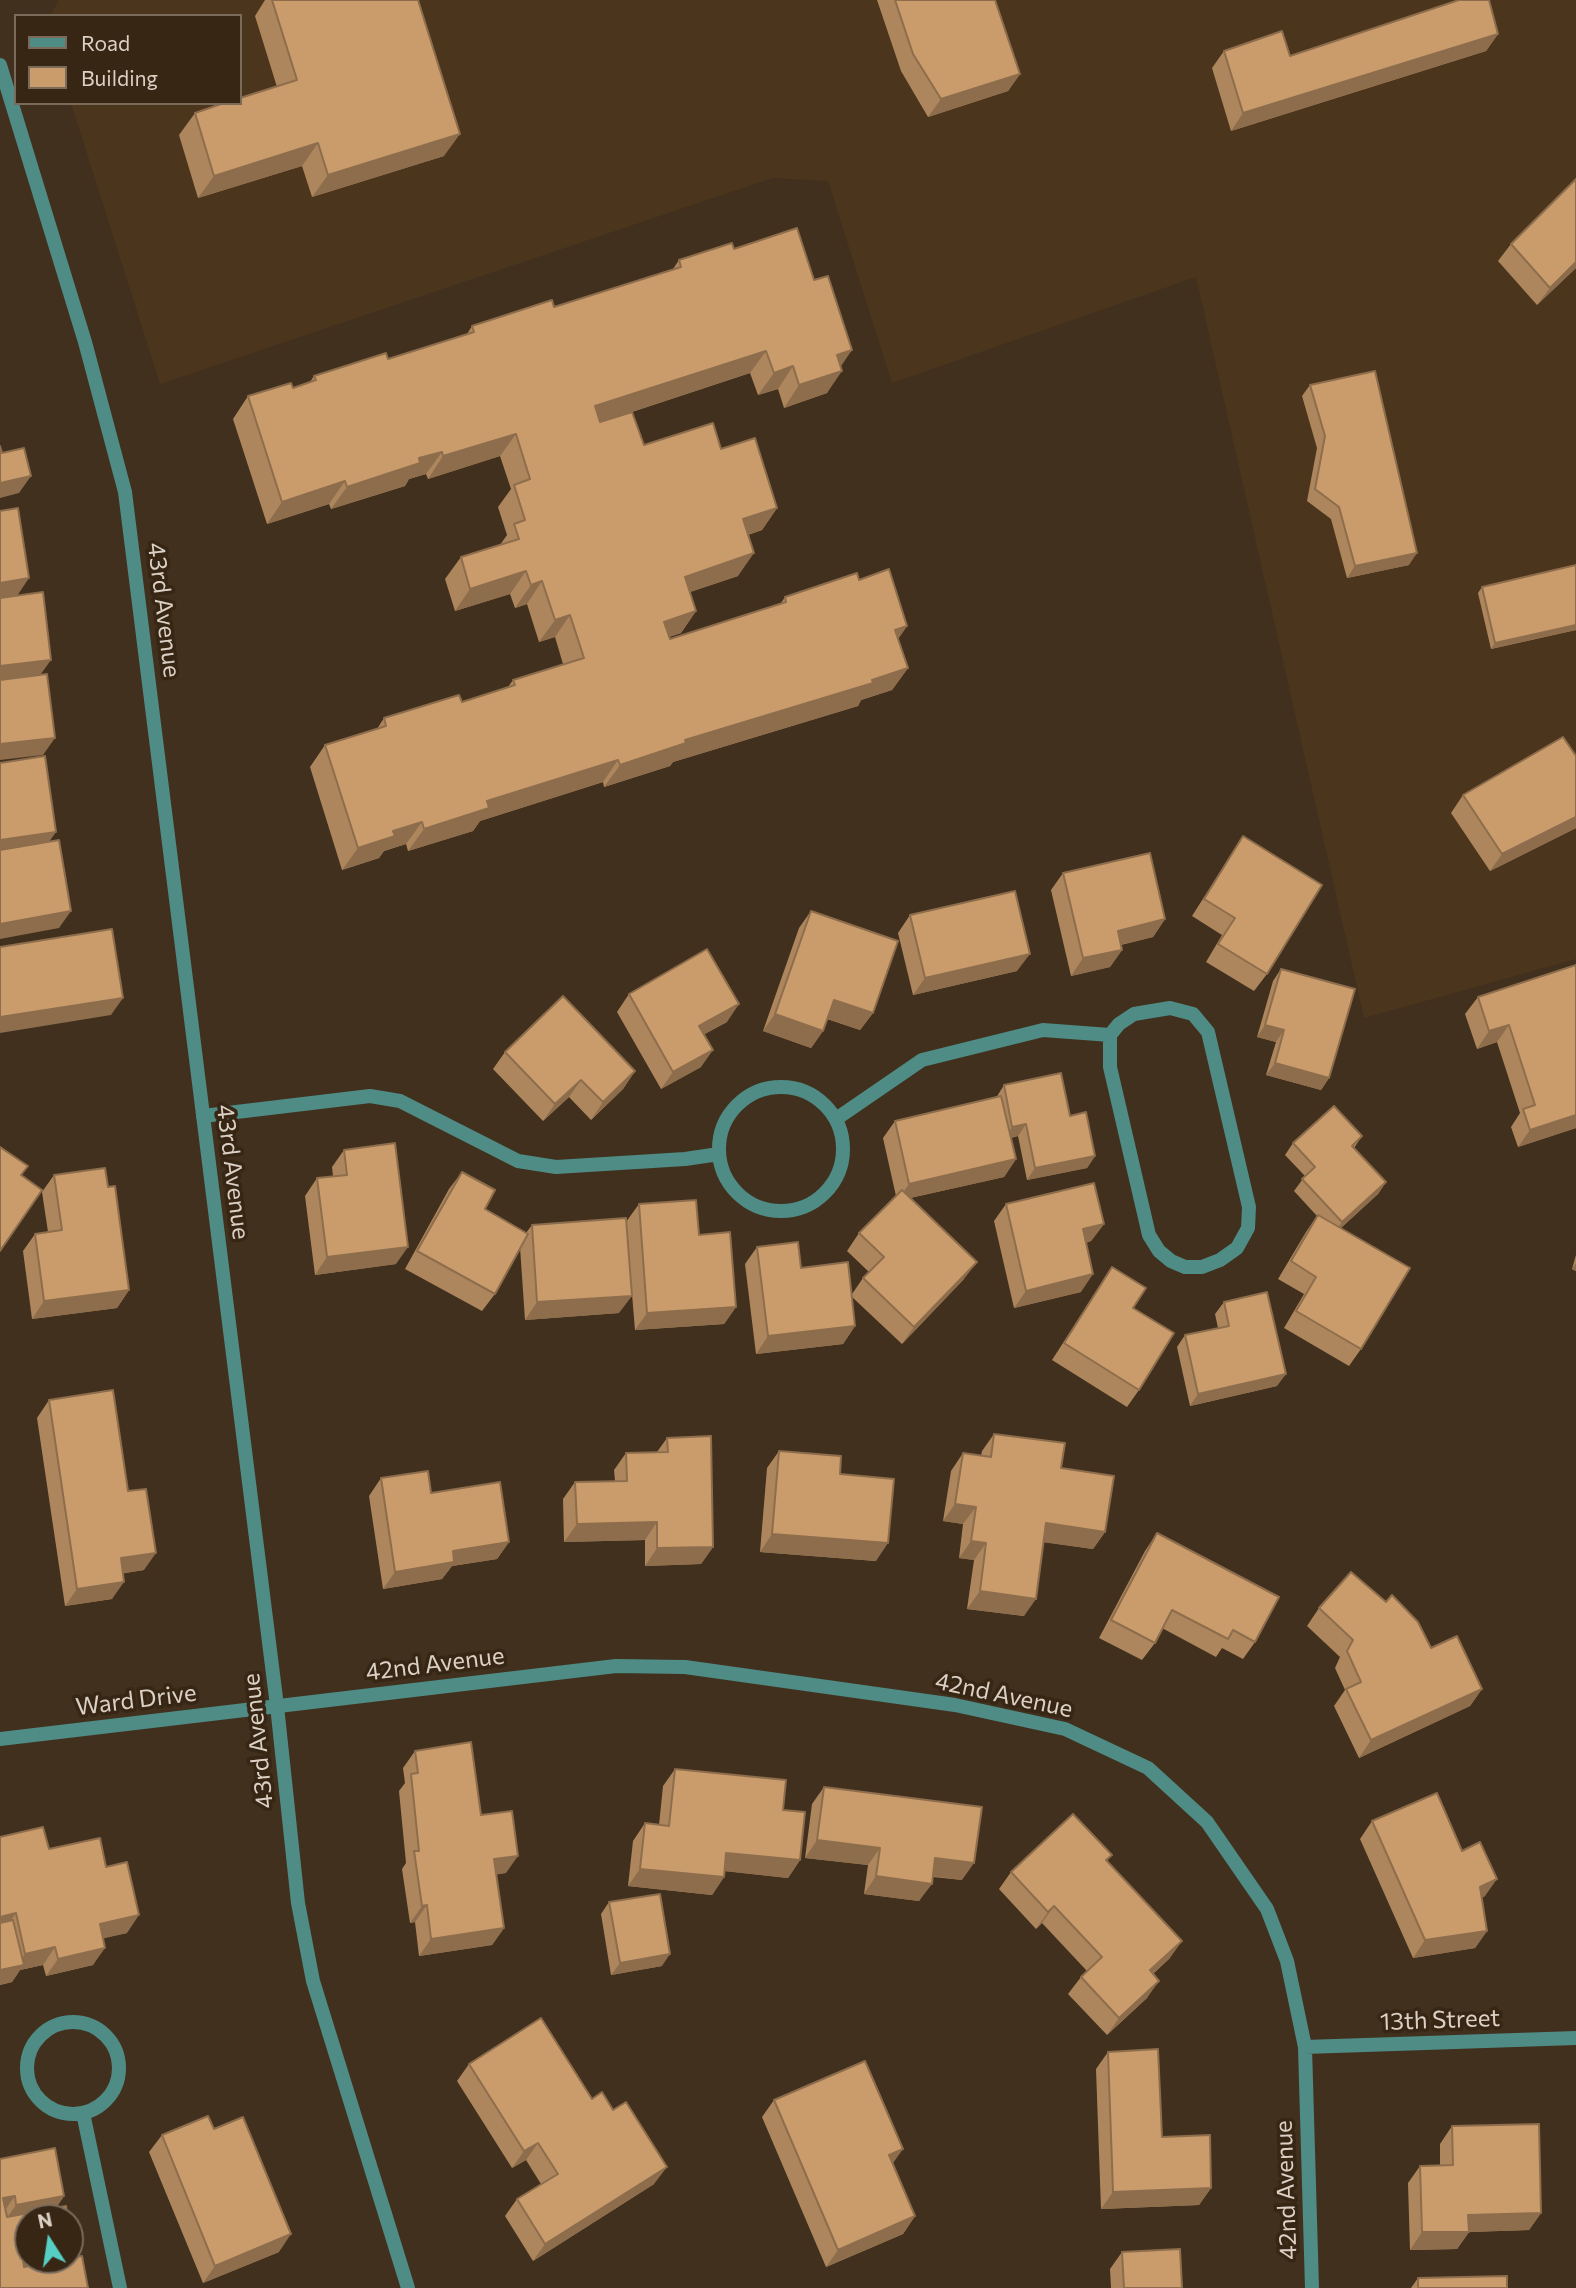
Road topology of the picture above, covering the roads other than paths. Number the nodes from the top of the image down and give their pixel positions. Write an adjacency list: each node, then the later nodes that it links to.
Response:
1 (0, 65): 3 (street, 43rd Avenue)
2 (1110, 1035): 2 (street); 4 (street)
3 (203, 1116): 5 (street); 6 (street, 43rd Avenue)
4 (836, 1119): 5 (street); 5 (street)
5 (719, 1154)
6 (277, 1706): 7 (street, Ward Drive); 9 (street, 42nd Avenue); 12 (street, 43rd Avenue)
7 (0, 1739)
8 (1576, 2038): 9 (street, 13th Street)
9 (1305, 2048): 13 (street, 42nd Avenue)
10 (83, 2113): 10 (street); 11 (street)
11 (120, 2288)
12 (408, 2288)
13 (1312, 2288)

